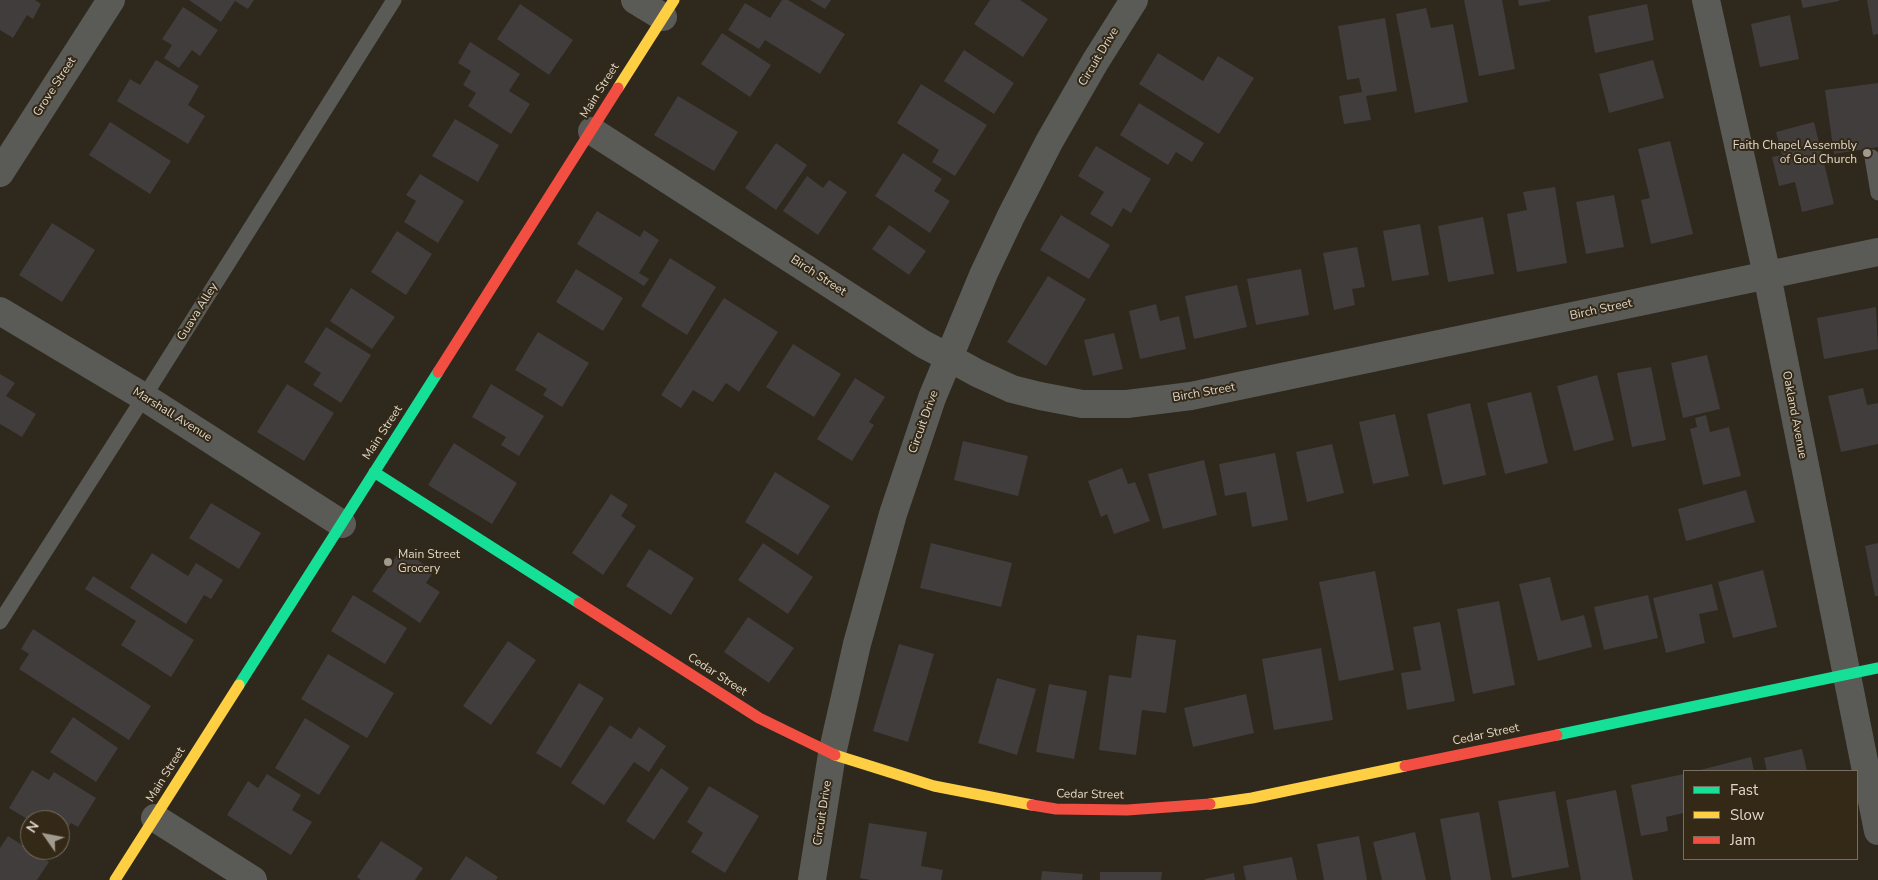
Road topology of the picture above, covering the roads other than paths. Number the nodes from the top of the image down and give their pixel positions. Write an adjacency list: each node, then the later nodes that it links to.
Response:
1 (111, 0): 9 (street, Grove Street)
2 (394, 0): 15 (lane, Guava Alley)
3 (636, 0): 6 (street)
4 (1134, 0): 14 (street, Circuit Drive)
5 (1706, 0): 12 (street, Oakland Avenue)
6 (669, 9): 7 (street, Main Street)
7 (592, 131): 14 (street, Birch Street); 16 (street, Main Street)
8 (1872, 157): 10 (lane)
9 (0, 174)
10 (1878, 193)
11 (1878, 252): 12 (street, Birch Street)
12 (1767, 275): 14 (street, Birch Street); 20 (street, Oakland Avenue)
13 (0, 312): 15 (street, Marshall Avenue)
14 (948, 358): 21 (street, Circuit Drive)
15 (144, 397): 17 (street, Marshall Avenue); 18 (lane, Guava Alley)
16 (374, 472): 17 (street, Main Street); 21 (street, Cedar Street)
17 (342, 524): 22 (street, Main Street)
18 (0, 622)
19 (1878, 668): 20 (street, Cedar Street)
20 (1846, 674): 21 (street, Cedar Street); 23 (street, Oakland Avenue)
21 (832, 754): 26 (street, Circuit Drive)
22 (155, 818): 24 (street, Main Street); 25 (street)
23 (1878, 831)
24 (115, 880)
25 (253, 880)
26 (812, 880)

